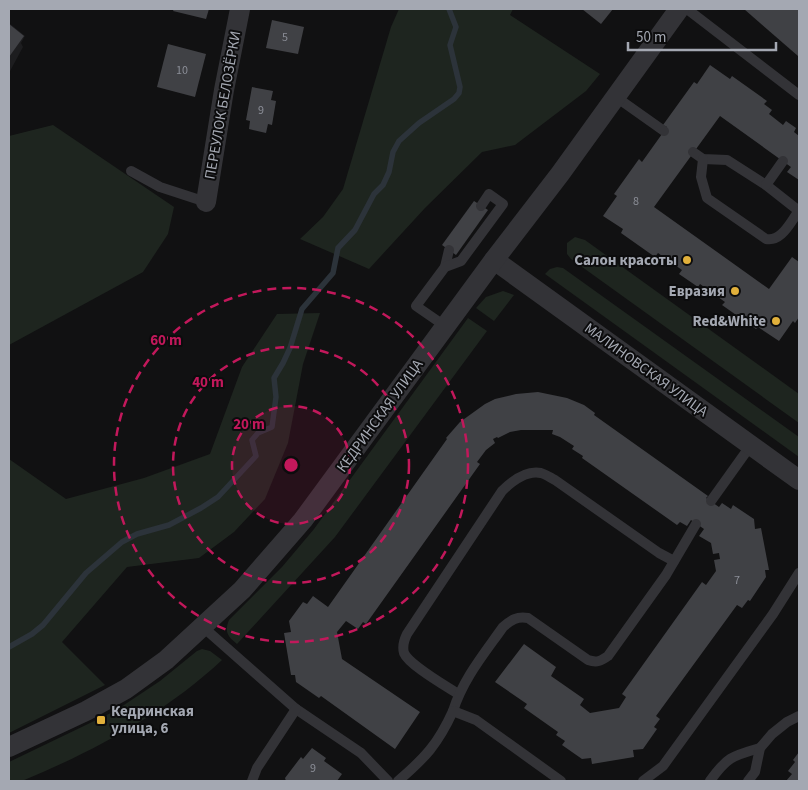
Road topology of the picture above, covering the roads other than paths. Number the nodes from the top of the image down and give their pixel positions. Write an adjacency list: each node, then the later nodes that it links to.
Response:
1 (240, 9): 12 (street, ПЕРЕУЛОК БЕЛОЗЁРКИ)
2 (679, 9): 5 (street, КЕДРИНСКАЯ УЛИЦА)
3 (687, 9): 4 (lane)
4 (799, 95)
5 (616, 97): 6 (lane); 16 (street, КЕДРИНСКАЯ УЛИЦА)
6 (664, 131)
7 (694, 152): 8 (lane)
8 (703, 159): 11 (lane); 14 (lane)
9 (783, 161): 11 (lane)
10 (131, 171): 12 (lane)
11 (766, 186): 14 (lane)
12 (206, 202)
13 (481, 206): 17 (lane)
14 (799, 211)
15 (449, 250): 17 (lane)
16 (494, 260): 18 (street, КЕДРИНСКАЯ УЛИЦА); 19 (street, МАЛИНОВСКАЯ УЛИЦА)
17 (444, 267): 18 (lane)
18 (445, 326): 25 (street, КЕДРИНСКАЯ УЛИЦА)
19 (751, 445): 20 (street, МАЛИНОВСКАЯ УЛИЦА); 21 (lane)
20 (799, 480)
21 (711, 502)
22 (696, 524): 23 (lane)
23 (674, 561): 26 (lane); 26 (lane)
24 (799, 573): 36 (lane)
25 (203, 627): 27 (lane); 30 (street, КЕДРИНСКАЯ УЛИЦА)
26 (458, 694): 28 (lane)
27 (296, 709): 32 (lane); 33 (lane)
28 (453, 711): 34 (lane); 35 (lane)
29 (799, 716): 31 (lane)
30 (9, 748)
31 (760, 748): 37 (lane); 38 (lane)
32 (252, 781)
33 (388, 781)
34 (398, 781)
35 (561, 781)
36 (643, 781)
37 (710, 781)
38 (748, 781)

